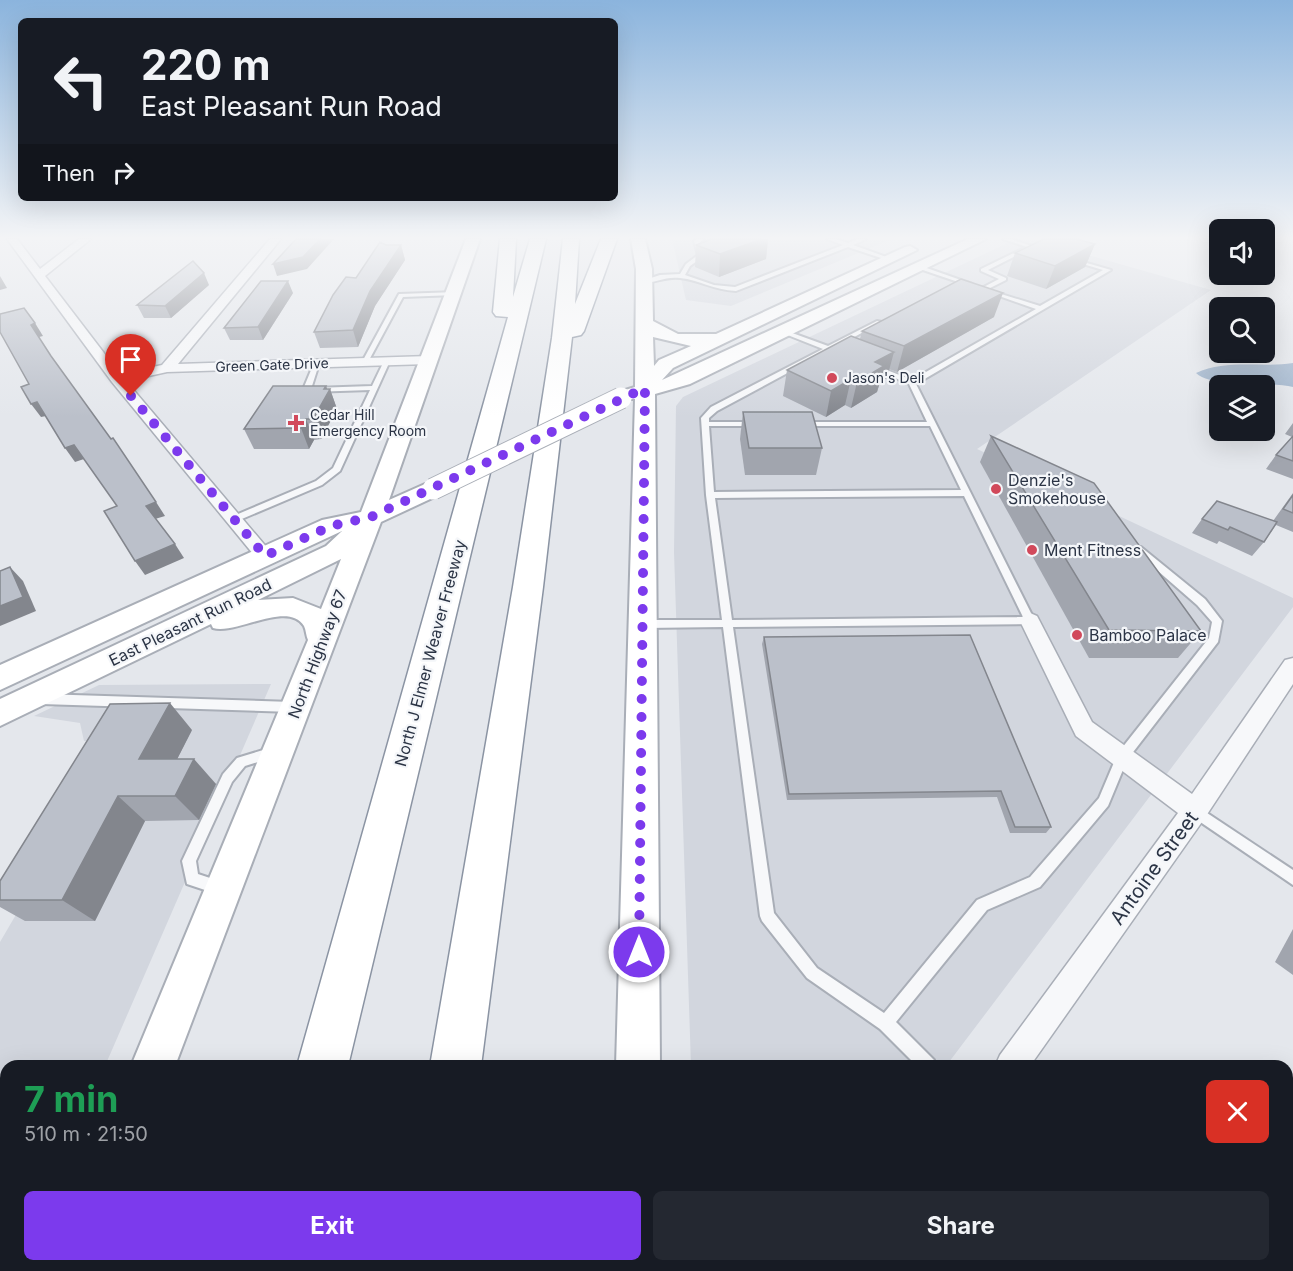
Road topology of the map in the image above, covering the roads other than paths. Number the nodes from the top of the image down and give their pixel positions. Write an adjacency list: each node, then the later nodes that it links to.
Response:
1 (56, 298): 30 (street)
2 (226, 298): 28 (street)
3 (399, 298): 25 (lane)
4 (453, 298): 23 (main road, North Highway 67)
5 (503, 298): 34 (highway)
6 (522, 298): 34 (highway, North J Elmer Weaver Freeway)
7 (565, 298): 29 (highway)
8 (587, 298): 29 (highway)
9 (644, 298): 18 (main road)
10 (805, 298): 20 (main road, East Pleasant Run Road)
11 (835, 298): 17 (main road)
12 (852, 298): 17 (main road, East Pleasant Run Road)
13 (1011, 298): 15 (lane)
14 (1060, 298): 15 (lane)
15 (1042, 309): 31 (lane)
16 (890, 317): 21 (lane)
17 (807, 319): 19 (main road, East Pleasant Run Road)
18 (644, 323): 20 (main road); 33 (main road)
19 (783, 331): 21 (lane); 33 (main road, East Pleasant Run Road)
20 (728, 334): 33 (main road, East Pleasant Run Road)
21 (826, 348): 22 (lane); 35 (lane)
22 (837, 353)
23 (429, 360): 24 (street, Green Gate Drive); 41 (main road, North Highway 67)
24 (387, 361): 25 (street, Green Gate Drive); 32 (lane)
25 (365, 362): 26 (street, Green Gate Drive)
26 (316, 364): 28 (street, Green Gate Drive); 32 (lane)
27 (870, 366): 31 (lane)
28 (167, 368): 30 (street, Green Gate Drive)
29 (557, 378): 61 (highway)
30 (117, 379): 42 (street)
31 (912, 383): 38 (lane)
32 (375, 388): 42 (lane)
33 (645, 388): 41 (main road, East Pleasant Run Road, bridge); 46 (main road)
34 (495, 400): 60 (highway, North J Elmer Weaver Freeway)
35 (705, 424): 36 (lane); 40 (lane)
36 (764, 424)
37 (787, 424): 38 (lane)
38 (932, 424): 39 (lane)
39 (967, 493): 40 (lane); 45 (lane)
40 (710, 495): 47 (lane)
41 (371, 517): 44 (main road, East Pleasant Run Road); 48 (main road, North Highway 67); 49 (main road, East Pleasant Run Road)
42 (234, 519): 44 (street)
43 (1130, 542): 55 (lane)
44 (265, 556): 51 (main road, East Pleasant Run Road)
45 (1030, 621): 47 (lane); 55 (street)
46 (642, 624): 47 (lane); 62 (main road)
47 (727, 624): 58 (lane)
48 (322, 640): 49 (main road); 53 (main road, North Highway 67)
49 (141, 645): 52 (main road, East Pleasant Run Road)
50 (1293, 666): 56 (street, Antoine Street)
51 (0, 678)
52 (31, 699): 53 (lane); 54 (main road, East Pleasant Run Road)
53 (296, 707): 59 (main road, North Highway 67)
54 (0, 713)
55 (1122, 758): 56 (street); 58 (lane)
56 (1195, 811): 57 (lane); 64 (street, Antoine Street)
57 (1293, 878)
58 (886, 1023): 63 (lane)
59 (155, 1060)
60 (324, 1060)
61 (456, 1060)
62 (638, 1060)
63 (922, 1060)
64 (1015, 1060)

